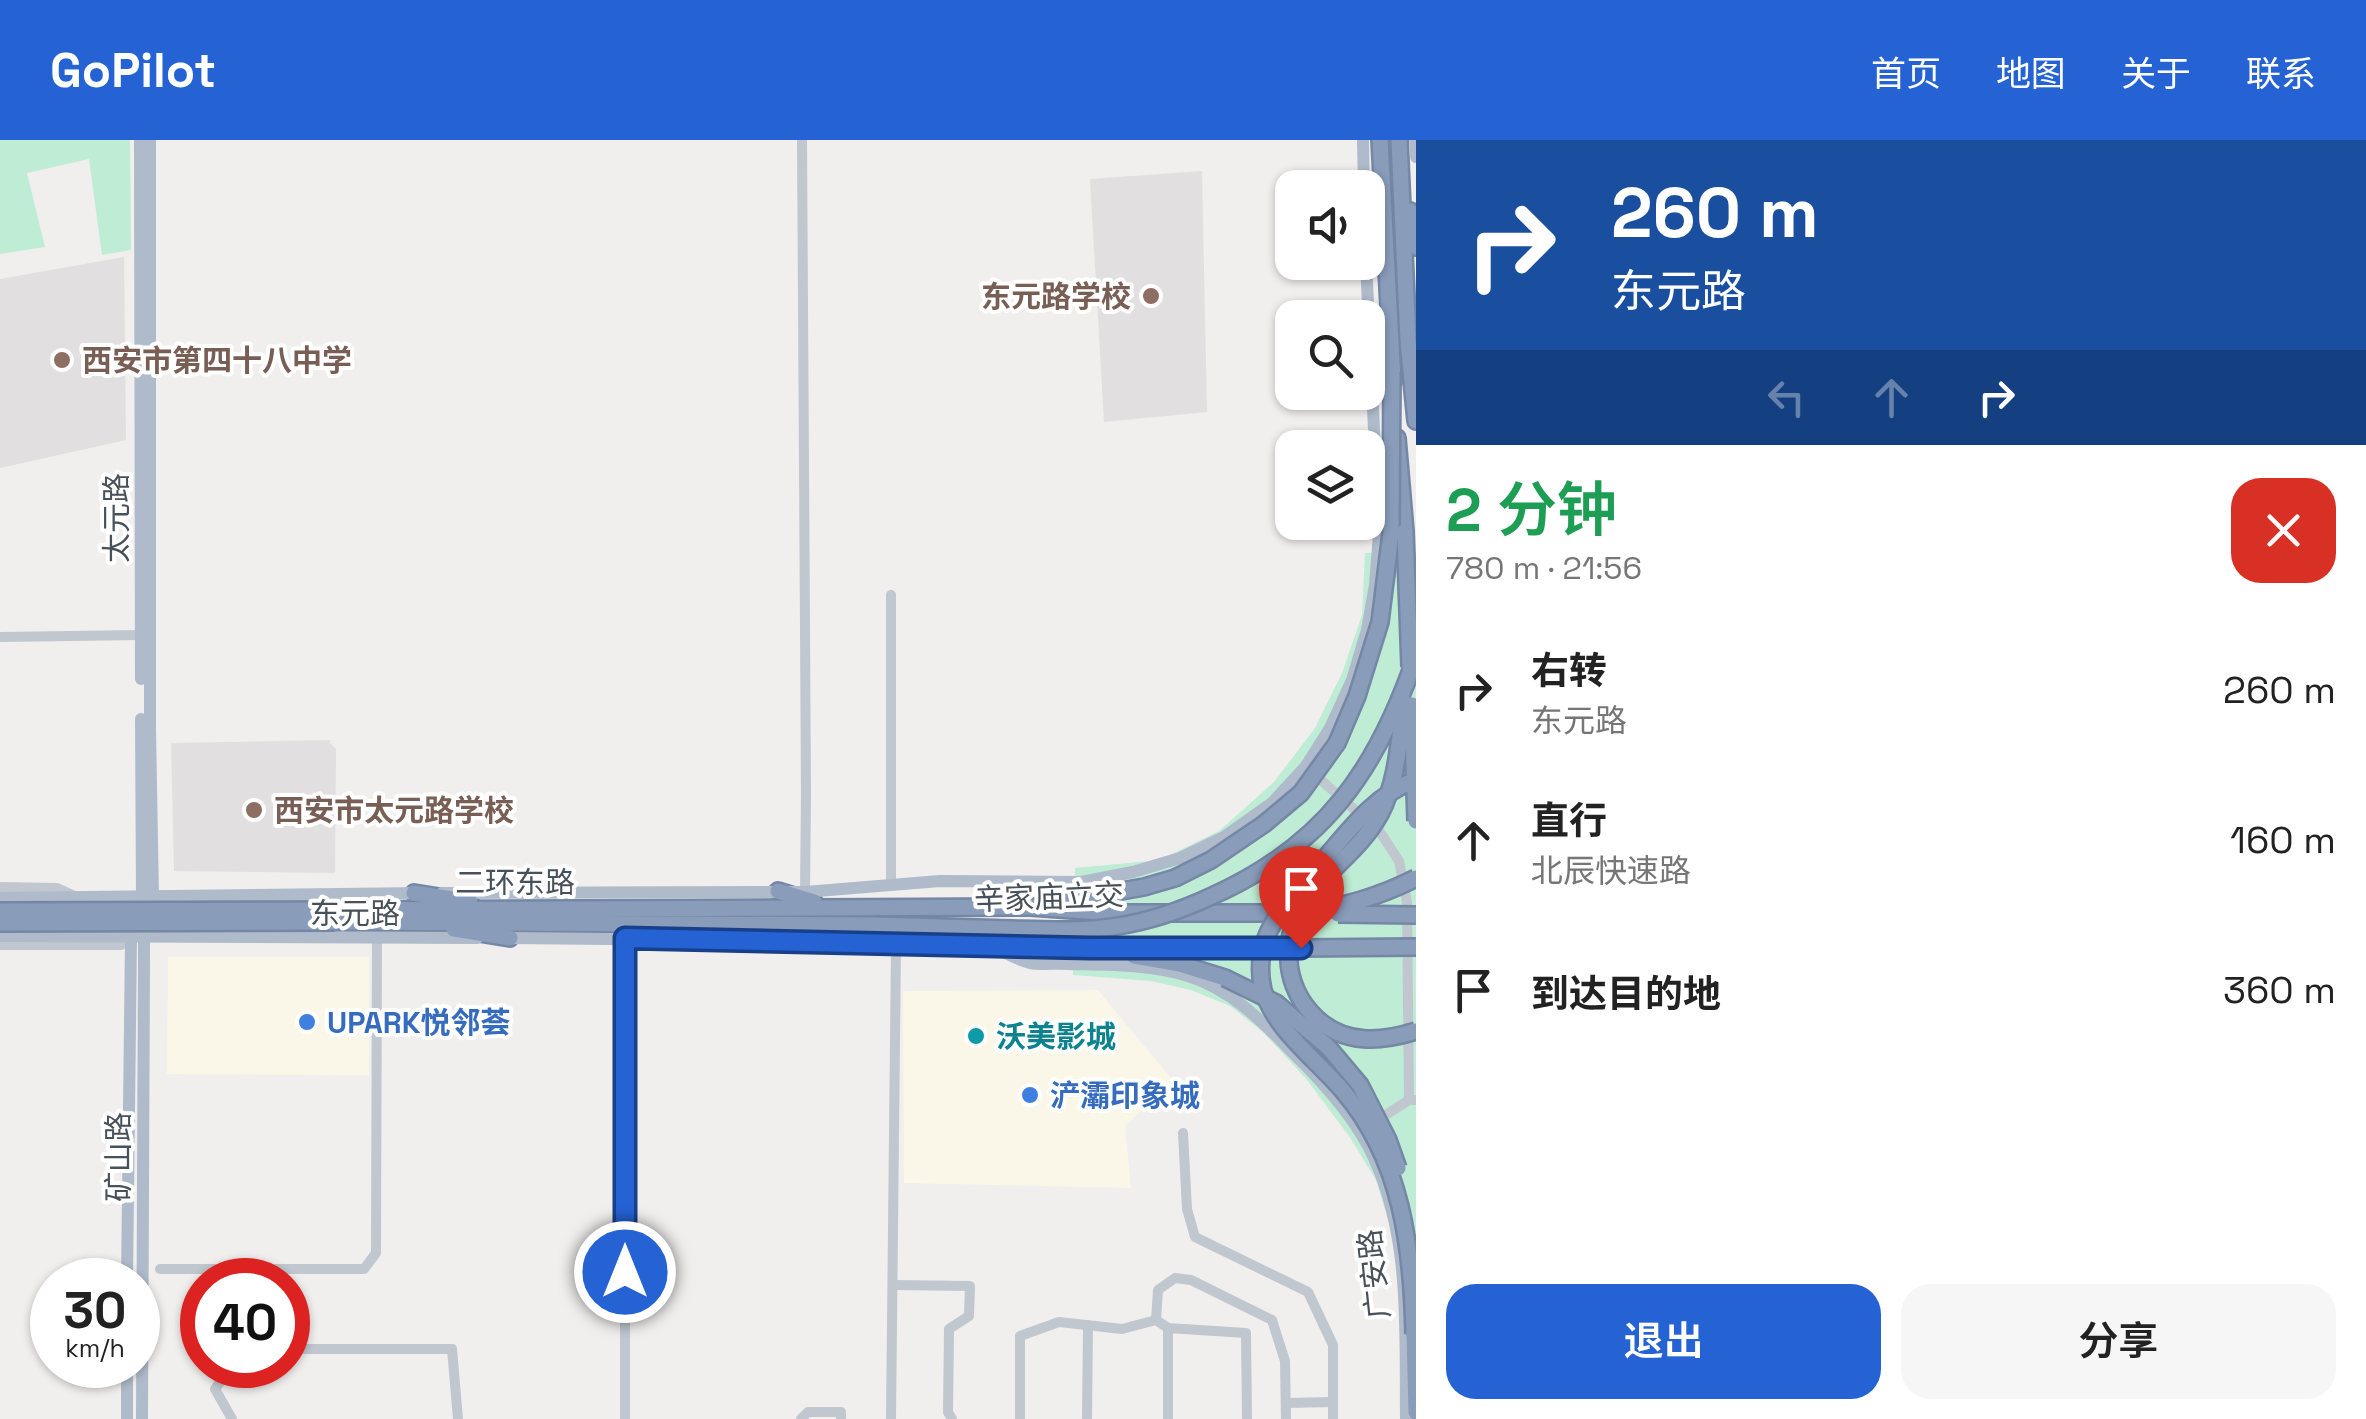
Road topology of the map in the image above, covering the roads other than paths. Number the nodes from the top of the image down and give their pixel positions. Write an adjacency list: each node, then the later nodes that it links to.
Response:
1 (140, 140): 15 (main road, 太元路)
2 (150, 140): 28 (main road, 太元路)
3 (802, 140): 25 (street)
4 (1363, 140): 9 (main road)
5 (1380, 140): 12 (highway)
6 (1399, 140): 10 (highway); 13 (highway)
7 (1416, 140): 8 (main road)
8 (1416, 157)
9 (1364, 170)
10 (1416, 247)
11 (1367, 280): 18 (main road, 东元路)
12 (1392, 372): 17 (highway, 辛家庙立交, bridge); 31 (highway, 辛家庙立交, bridge)
13 (1416, 420)
14 (891, 596): 22 (street)
15 (141, 635): 16 (street); 28 (main road, 太元路)
16 (0, 636)
17 (1413, 657): 20 (highway, 辛家庙立交, bridge); 40 (highway, 辛家庙立交, bridge); 52 (highway, bridge)
18 (1306, 766): 22 (main road, 东元路); 27 (street)
19 (1416, 780): 63 (highway, bridge)
20 (1416, 821)
21 (1416, 878): 35 (highway, bridge)
22 (890, 884): 25 (main road, 东元路)
23 (0, 887): 29 (street)
24 (778, 891): 25 (main road, 东元路); 26 (main road, 东元路); 32 (highway)
25 (805, 892)
26 (414, 893): 28 (main road, 东元路); 33 (highway)
27 (1411, 894): 53 (street)
28 (148, 896): 29 (main road, 东元路); 42 (main road, 矿山路)
29 (78, 897): 30 (main road, 东元路)
30 (0, 898)
31 (1030, 907): 32 (highway, 二环东路); 35 (highway)
32 (832, 908): 33 (highway, 二环东路)
33 (513, 909): 37 (highway, 二环东路)
34 (0, 911): 37 (highway, 二环东路, bridge)
35 (1304, 913): 36 (highway, bridge)
36 (1416, 914)
37 (336, 916): 38 (highway); 39 (highway, 二环东路, bridge)
38 (410, 922): 40 (highway, 辛家庙立交); 44 (highway)
39 (0, 923)
40 (773, 923): 46 (highway)
41 (0, 936): 42 (main road, 东元路)
42 (138, 938): 43 (main road, 东元路); 48 (street); 57 (main road, 矿山路); 71 (main road, 矿山路)
43 (377, 938): 44 (main road, 东元路); 58 (street)
44 (510, 938): 45 (main road, 东元路)
45 (625, 938): 46 (main road, 东元路); 74 (street)
46 (829, 941): 47 (highway)
47 (896, 944): 49 (highway); 59 (street)
48 (0, 945)
49 (988, 946): 51 (highway); 54 (main road, 广安路)
50 (1416, 947): 51 (highway, bridge)
51 (1090, 948): 56 (highway, bridge)
52 (1416, 1031)
53 (1412, 1100): 54 (street)
54 (1360, 1132): 85 (main road, 广安路)
55 (1183, 1133): 67 (street)
56 (1416, 1229)
57 (127, 1258)
58 (160, 1269)
59 (892, 1285): 77 (street); 78 (street)
60 (1156, 1320): 61 (street); 62 (street); 68 (street)
61 (1088, 1325): 79 (street); 80 (street)
62 (1168, 1328): 81 (street); 82 (street)
63 (1414, 1334): 69 (highway)
64 (310, 1349): 73 (street)
65 (127, 1388): 70 (main road)
66 (217, 1388): 72 (street)
67 (1333, 1402): 68 (street); 84 (street)
68 (1286, 1403): 83 (street)
69 (1416, 1412)
70 (127, 1419)
71 (142, 1419)
72 (232, 1419)
73 (458, 1419)
74 (625, 1419)
75 (801, 1419): 76 (street)
76 (840, 1419)
77 (891, 1419)
78 (952, 1419)
79 (1020, 1419)
80 (1087, 1419)
81 (1168, 1419)
82 (1247, 1419)
83 (1286, 1419)
84 (1333, 1419)
85 (1406, 1419)

